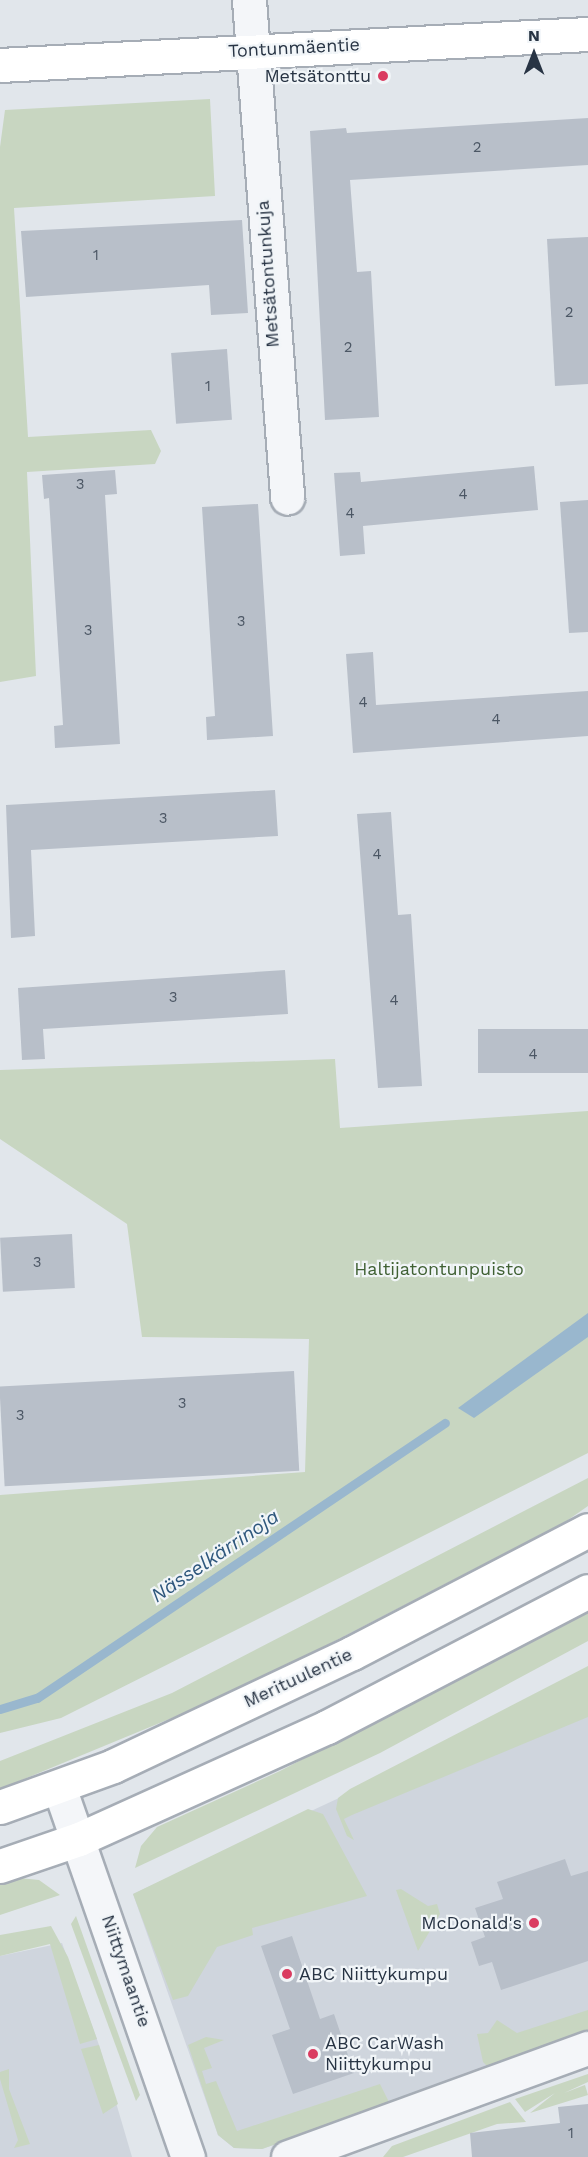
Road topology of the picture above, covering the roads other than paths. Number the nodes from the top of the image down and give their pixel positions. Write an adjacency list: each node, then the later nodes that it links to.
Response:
1 (249, 0): 3 (street, Metsätontunkuja)
2 (588, 34): 3 (main road, Tontunmäentie)
3 (252, 50): 4 (main road, Tontunmäentie); 5 (street, Metsätontunkuja)
4 (0, 65)
5 (287, 498)
6 (588, 1530): 8 (main road, Merituulentie)
7 (588, 1591): 10 (main road)
8 (59, 1787): 9 (main road, Merituulentie); 10 (street, Niittymaantie)
9 (0, 1807)
10 (80, 1839): 11 (main road); 14 (street, Niittymaantie)
11 (0, 1866)
12 (588, 2048): 13 (street)
13 (347, 2147): 15 (street)
14 (188, 2157)
15 (288, 2157)

